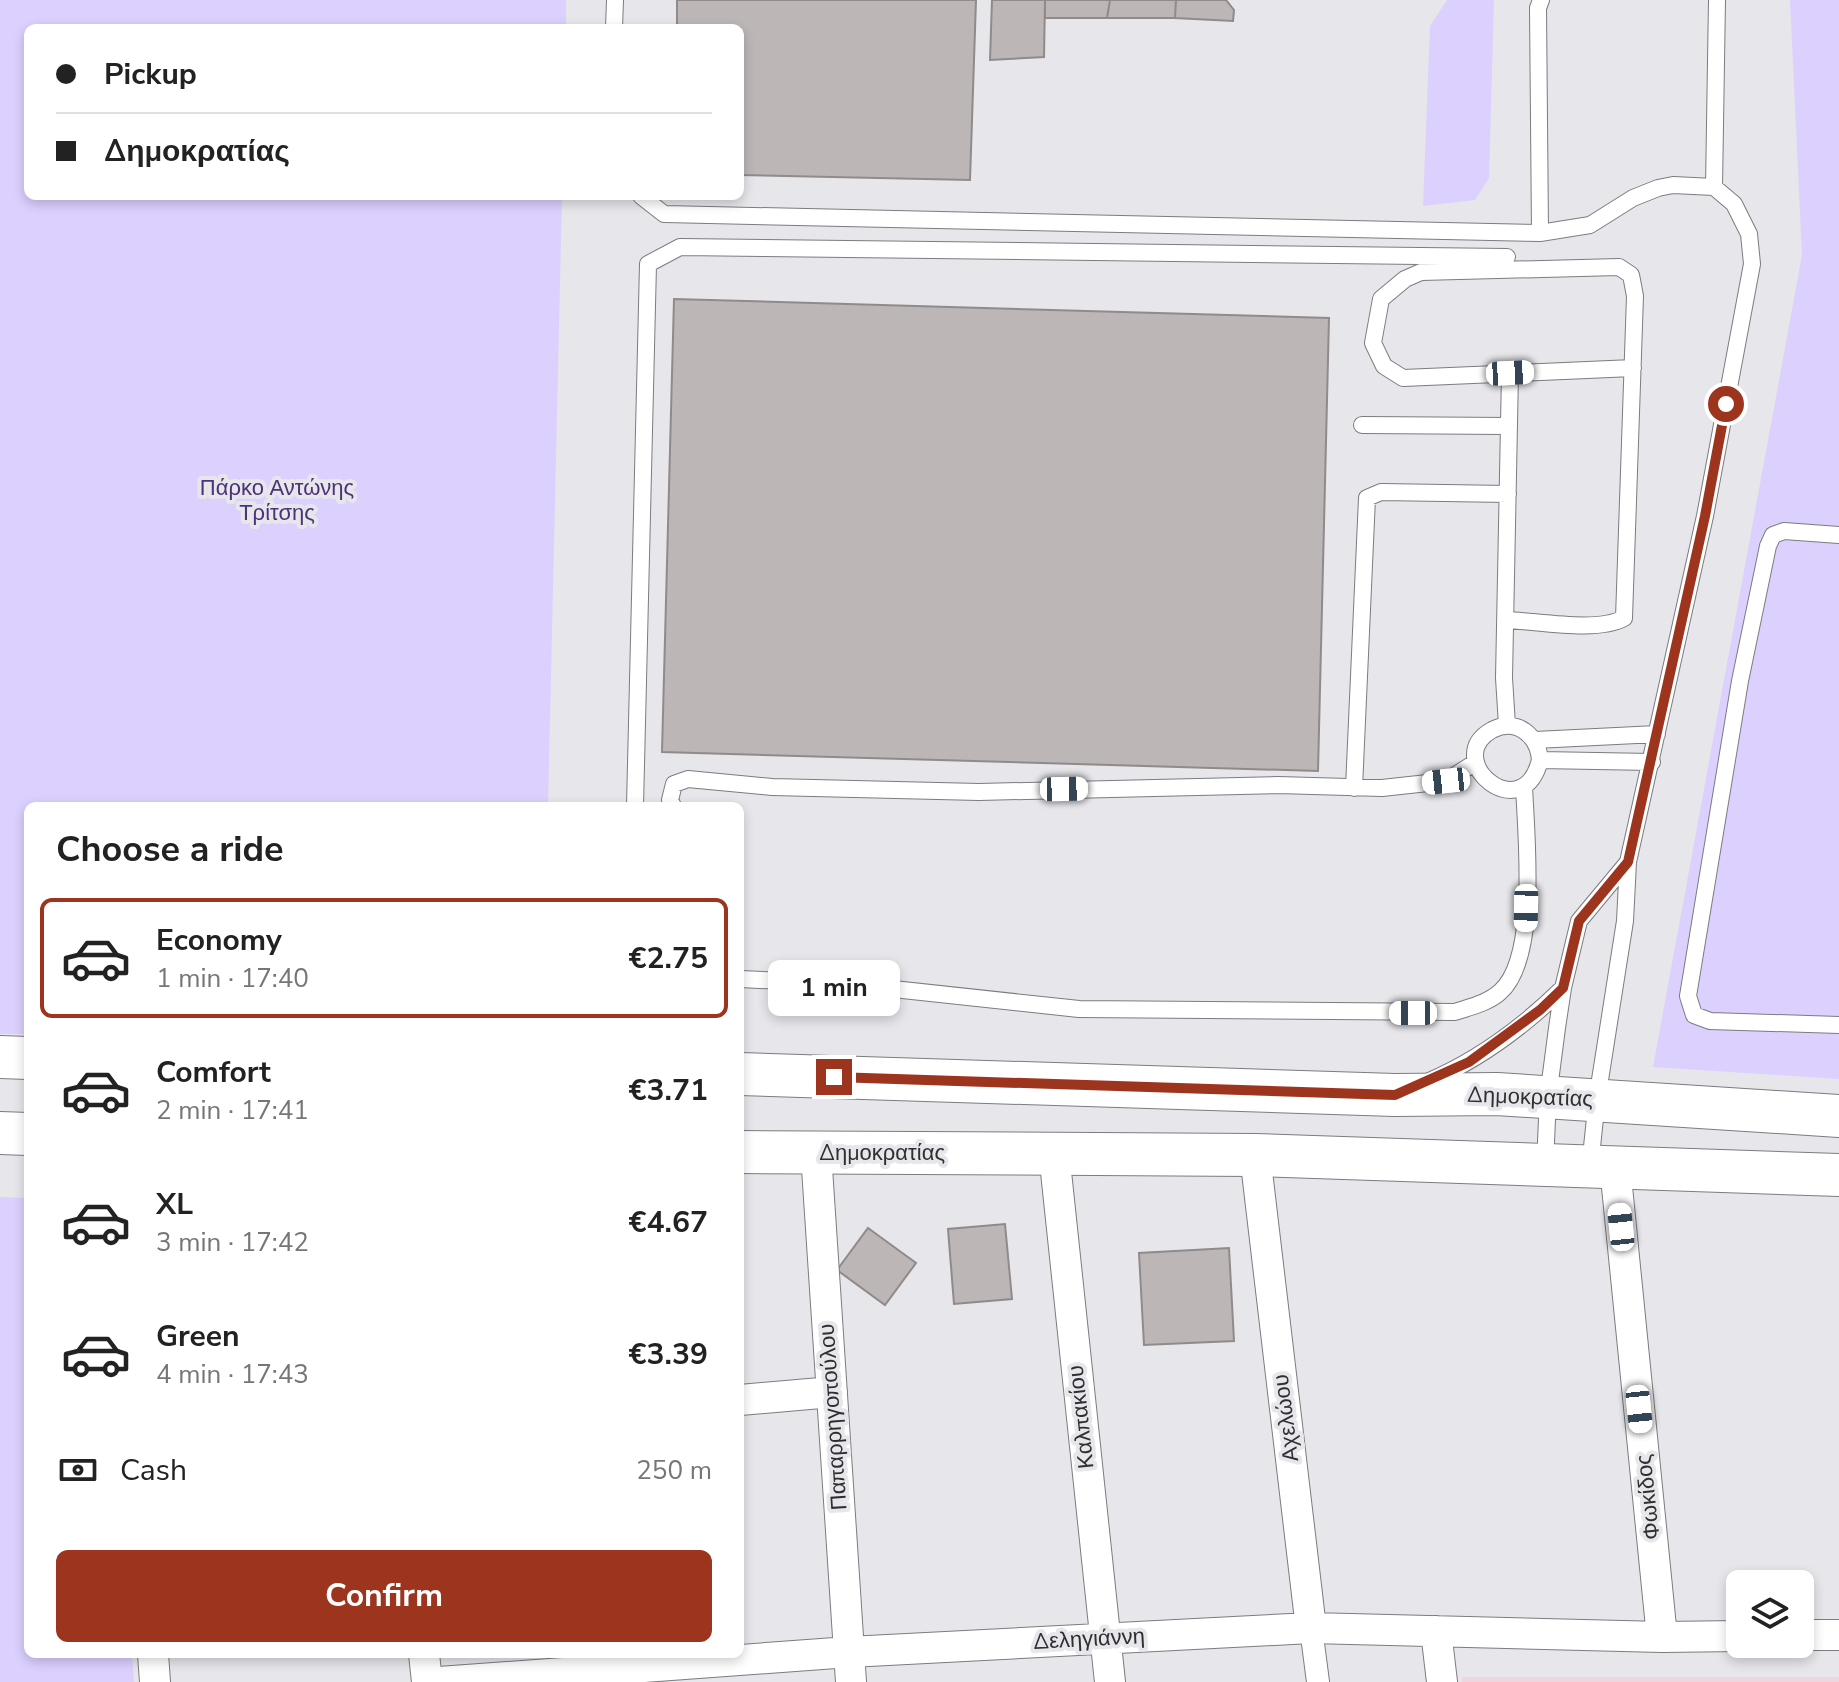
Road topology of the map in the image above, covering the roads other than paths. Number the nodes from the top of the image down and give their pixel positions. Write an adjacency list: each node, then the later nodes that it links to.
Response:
1 (615, 0): 4 (lane)
2 (1541, 0): 7 (lane)
3 (1717, 0): 5 (lane)
4 (614, 24)
5 (1714, 187): 7 (lane); 17 (lane)
6 (646, 200): 7 (lane)
7 (1540, 233)
8 (1507, 257): 24 (lane)
9 (1633, 368): 10 (lane); 10 (lane); 15 (lane)
10 (1510, 373): 12 (lane)
11 (1362, 425): 12 (lane)
12 (1509, 426): 13 (lane)
13 (1508, 494): 15 (lane); 23 (lane)
14 (1839, 535): 29 (lane)
15 (1506, 620): 16 (lane)
16 (1507, 725): 18 (lane); 20 (lane)
17 (1657, 734): 18 (lane); 21 (lane)
18 (1535, 740): 19 (lane)
19 (1540, 760): 21 (lane); 22 (lane)
20 (1476, 762): 22 (lane); 23 (lane)
21 (1652, 762): 26 (lane)
22 (1524, 786): 27 (lane)
23 (1354, 788): 25 (lane)
24 (635, 802)
25 (671, 802)
26 (1628, 862): 28 (lane); 35 (lane)
27 (744, 979)
28 (1563, 988): 33 (lane); 34 (lane)
29 (1839, 1025)
30 (0, 1057): 31 (main road)
31 (24, 1058)
32 (744, 1074): 33 (main road, Δημοκρατίας)
33 (1395, 1095): 34 (main road, Δημοκρατίας)
34 (1548, 1097): 35 (main road, Δημοκρατίας); 43 (lane)
35 (1597, 1099): 36 (main road, Δημοκρατίας); 44 (lane)
36 (1839, 1116)
37 (0, 1133): 38 (main road)
38 (24, 1134)
39 (744, 1152): 40 (main road, Δημοκρατίας)
40 (816, 1153): 41 (main road, Δημοκρατίας); 46 (street, Παπαρρηγοπούλου)
41 (1054, 1153): 42 (main road, Δημοκρατίας); 54 (street, Καλπακίου)
42 (1255, 1155): 43 (main road, Δημοκρατίας); 48 (street, Αχελώου)
43 (1545, 1164): 44 (main road, Δημοκρατίας)
44 (1603, 1166): 45 (main road, Δημοκρατίας); 53 (street, Φωκίδος)
45 (1839, 1175)
46 (832, 1392): 47 (street); 57 (street, Παπαρρηγοπούλου)
47 (744, 1400)
48 (1311, 1628): 49 (street, Δεληγιάννη); 54 (street, Δεληγιάννη); 62 (street, Αχελώου)
49 (1436, 1631): 53 (street, Δεληγιάννη); 63 (street)
50 (1814, 1635): 51 (street)
51 (1839, 1635)
52 (1726, 1636): 53 (street, Δεληγιάννη)
53 (1662, 1637)
54 (1105, 1638): 57 (street, Δεληγιάννη); 61 (street, Καλπακίου)
55 (153, 1658): 58 (street)
56 (424, 1658): 59 (street)
57 (850, 1667): 60 (street, Δεληγιάννη)
58 (155, 1682)
59 (427, 1682)
60 (439, 1682)
61 (1110, 1682)
62 (1318, 1682)
63 (1442, 1682)

